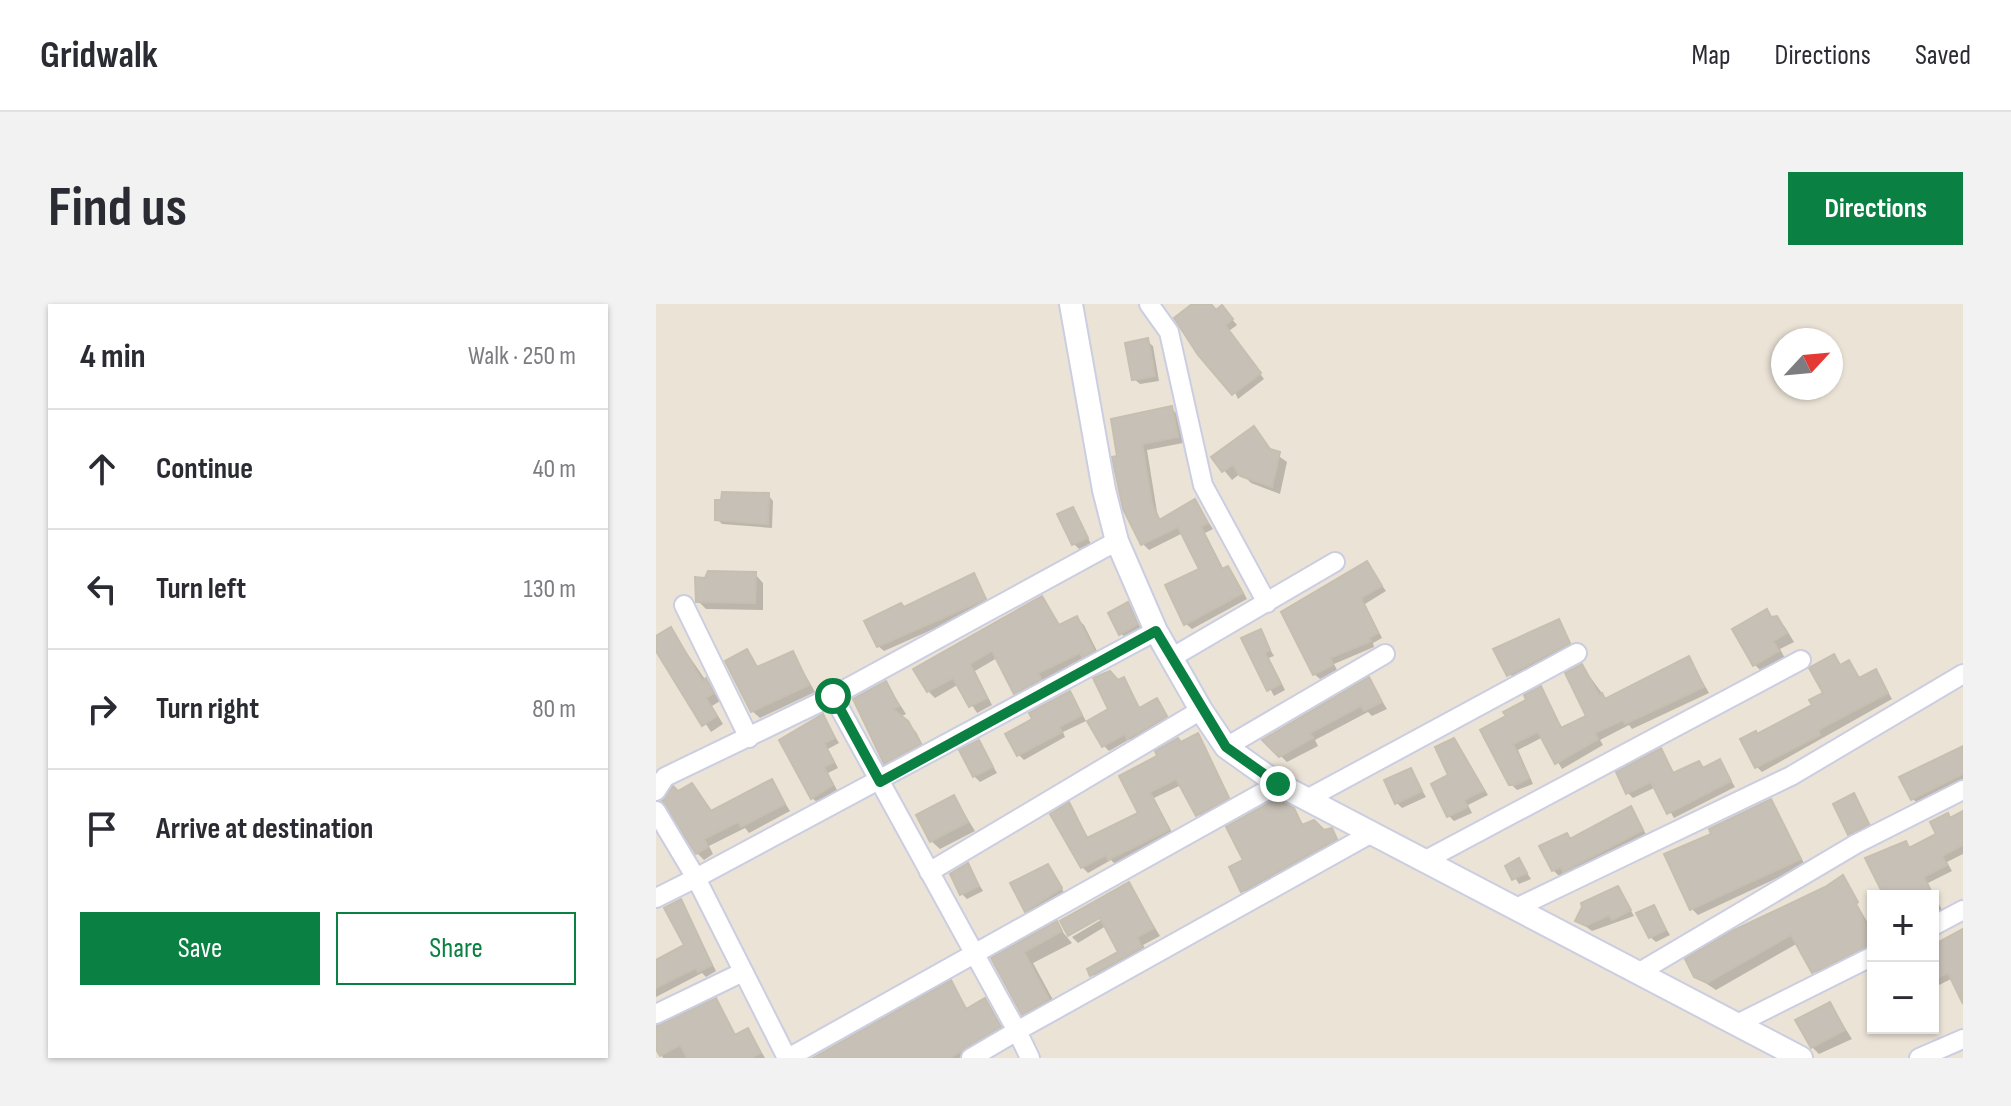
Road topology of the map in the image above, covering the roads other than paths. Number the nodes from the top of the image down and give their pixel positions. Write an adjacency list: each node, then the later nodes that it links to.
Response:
1 (1071, 304): 3 (street)
2 (1149, 304): 5 (street)
3 (1117, 541): 7 (street); 13 (street)
4 (1335, 562): 5 (street)
5 (1267, 603): 10 (street)
6 (684, 605): 15 (street)
7 (1156, 631): 10 (street); 17 (street)
8 (1577, 653): 21 (street)
9 (1385, 654): 16 (street)
10 (1171, 658): 14 (street)
11 (1801, 660): 24 (street)
12 (1963, 674): 28 (street)
13 (833, 696): 15 (street); 17 (street)
14 (1201, 710): 16 (street); 25 (street)
15 (749, 738): 20 (street)
16 (1226, 747): 18 (street)
17 (880, 782): 25 (street); 26 (street)
18 (1278, 784): 21 (street); 31 (street)
19 (1963, 790): 34 (street)
20 (656, 791)
21 (1307, 799): 23 (street)
22 (656, 811): 26 (street)
23 (1372, 833): 24 (street); 37 (street)
24 (1424, 861): 28 (street)
25 (929, 872): 31 (street)
26 (696, 878): 27 (street); 33 (street)
27 (656, 898)
28 (1516, 908): 34 (street)
29 (1963, 910): 30 (street)
30 (1939, 923)
31 (974, 952): 37 (street); 39 (street)
32 (1867, 959): 36 (street)
33 (743, 972): 35 (street); 39 (street)
34 (1638, 973): 36 (street)
35 (656, 1014)
36 (1737, 1024): 42 (street)
37 (1017, 1031): 40 (street); 41 (street)
38 (1963, 1039): 43 (street)
39 (788, 1058)
40 (971, 1058)
41 (1030, 1058)
42 (1801, 1058)
43 (1919, 1058)

